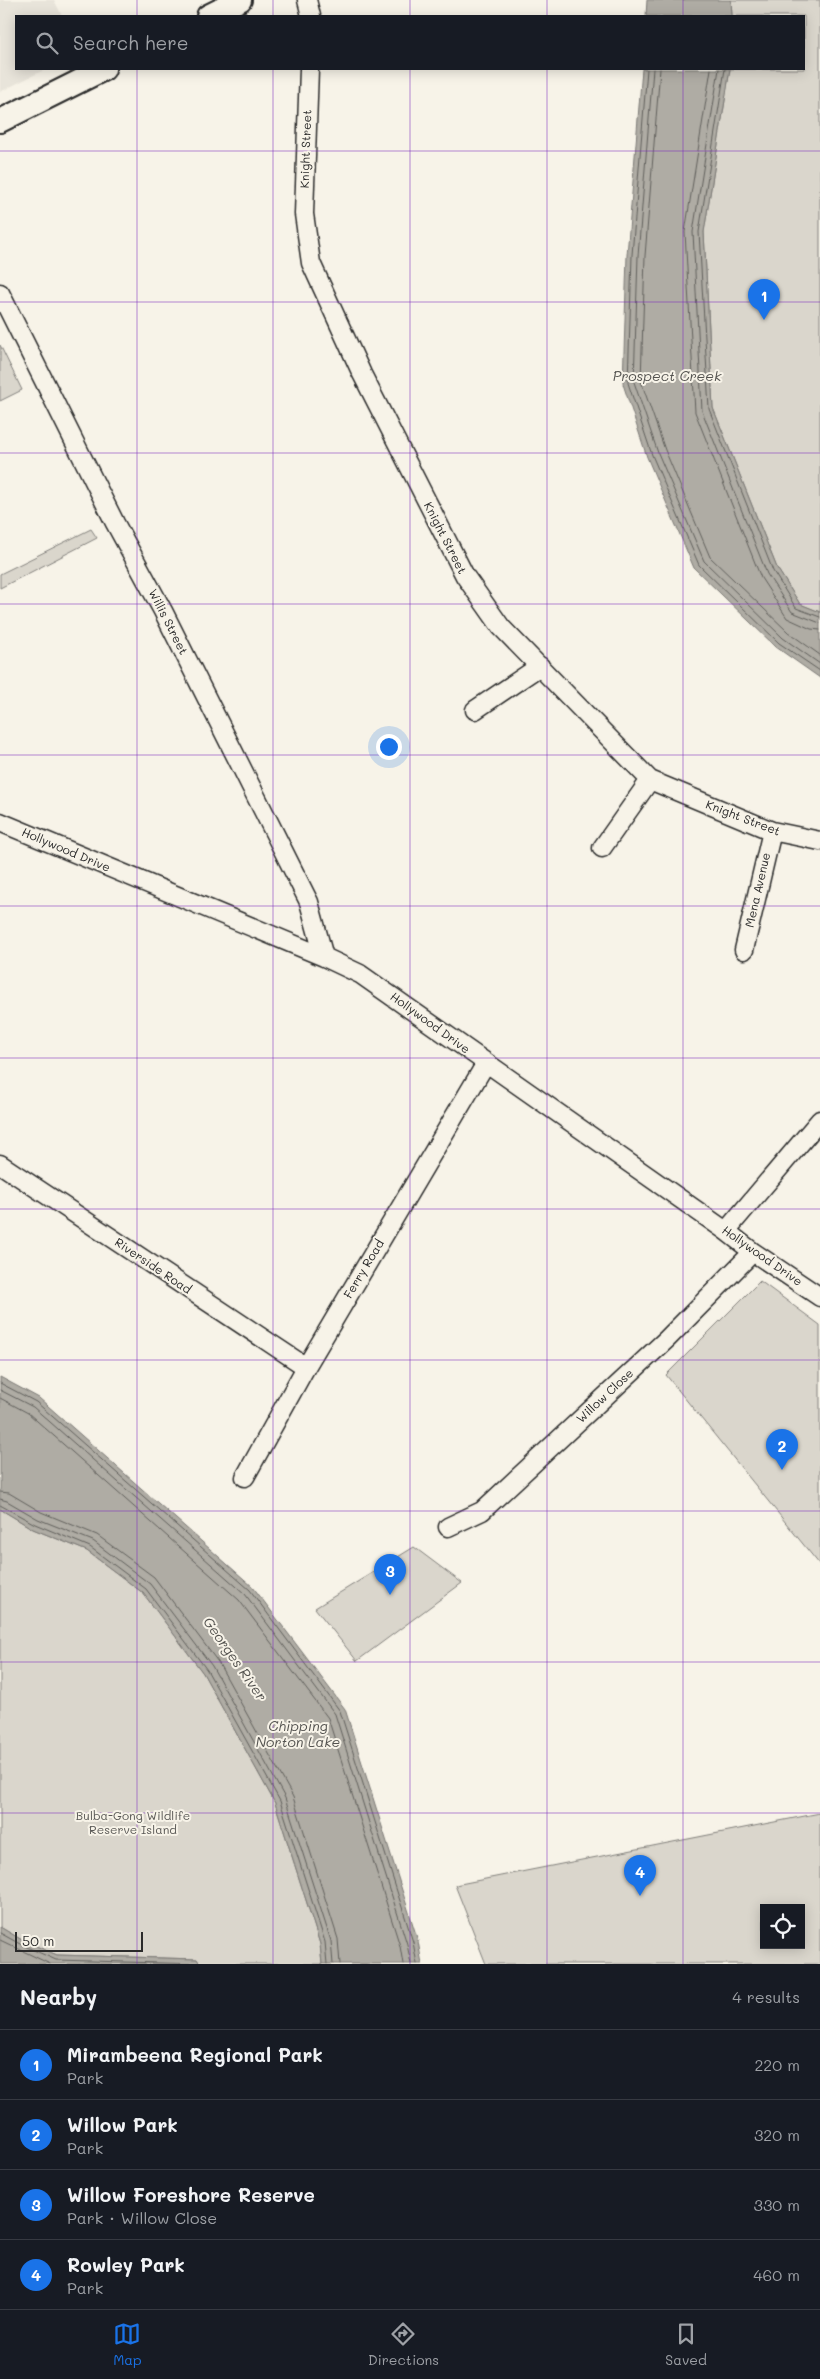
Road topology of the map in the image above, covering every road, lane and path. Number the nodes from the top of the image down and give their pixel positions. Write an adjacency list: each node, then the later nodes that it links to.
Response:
1 (240, 0): 3 (street)
2 (307, 0): 4 (street)
3 (210, 15)
4 (311, 15)
5 (102, 70): 7 (street)
6 (309, 70): 9 (street, Knight Street)
7 (0, 121)
8 (0, 293): 17 (street, Willis Street)
9 (540, 666): 10 (street); 11 (street, Knight Street)
10 (475, 710)
11 (650, 780): 13 (street, Knight Street); 15 (street)
12 (0, 822): 17 (street, Hollywood Drive)
13 (772, 831): 14 (street, Knight Street); 16 (street, Mena Avenue)
14 (820, 841)
15 (602, 848)
16 (744, 950)
17 (324, 956): 18 (street, Hollywood Drive)
18 (486, 1063): 21 (street, Hollywood Drive); 24 (street, Ferry Road)
19 (820, 1120): 21 (street)
20 (0, 1164): 24 (street, Riverside Road)
21 (726, 1230): 22 (street, Hollywood Drive)
22 (753, 1252): 23 (street, Hollywood Drive); 26 (street, Willow Close)
23 (820, 1297)
24 (306, 1367): 25 (street, Ferry Road)
25 (245, 1477)
26 (448, 1527)

